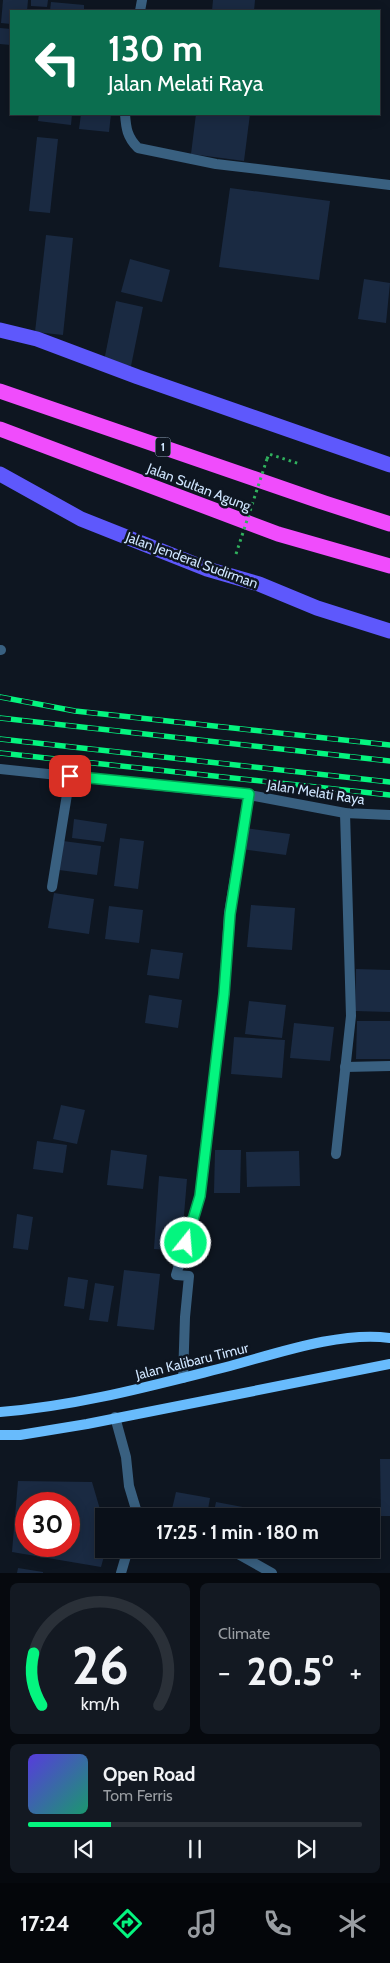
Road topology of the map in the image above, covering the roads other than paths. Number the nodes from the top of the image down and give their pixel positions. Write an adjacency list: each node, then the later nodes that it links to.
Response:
1 (125, 115): 2 (street)
2 (390, 185)
3 (0, 330): 6 (main road)
4 (0, 391): 8 (highway, Jalan Sultan Agung / 1)
5 (0, 429): 9 (highway, Jalan Sultan Agung)
6 (390, 465)
7 (0, 474): 10 (main road, Jalan Jenderal Sudirman)
8 (390, 524)
9 (390, 566)
10 (390, 631)
11 (0, 769): 12 (street, Jalan Melati Raya)
12 (70, 776): 13 (street, Jalan Melati Raya); 16 (street)
13 (249, 794): 14 (street, Jalan Melati Raya); 22 (street)
14 (345, 813): 15 (street, Jalan Melati Raya); 18 (street)
15 (390, 815)
16 (52, 887)
17 (390, 1066): 18 (street)
18 (345, 1067): 19 (street)
19 (336, 1154)
20 (390, 1338): 22 (street, Jalan Kalibaru Timur)
21 (390, 1364): 24 (street)
22 (184, 1378): 23 (street, Jalan Kalibaru Timur)
23 (0, 1412)
24 (115, 1417): 25 (street); 26 (street)
25 (0, 1435)
26 (136, 1508)
27 (126, 1558): 29 (street)
28 (245, 1558): 30 (street)
29 (122, 1573)
30 (272, 1573)

